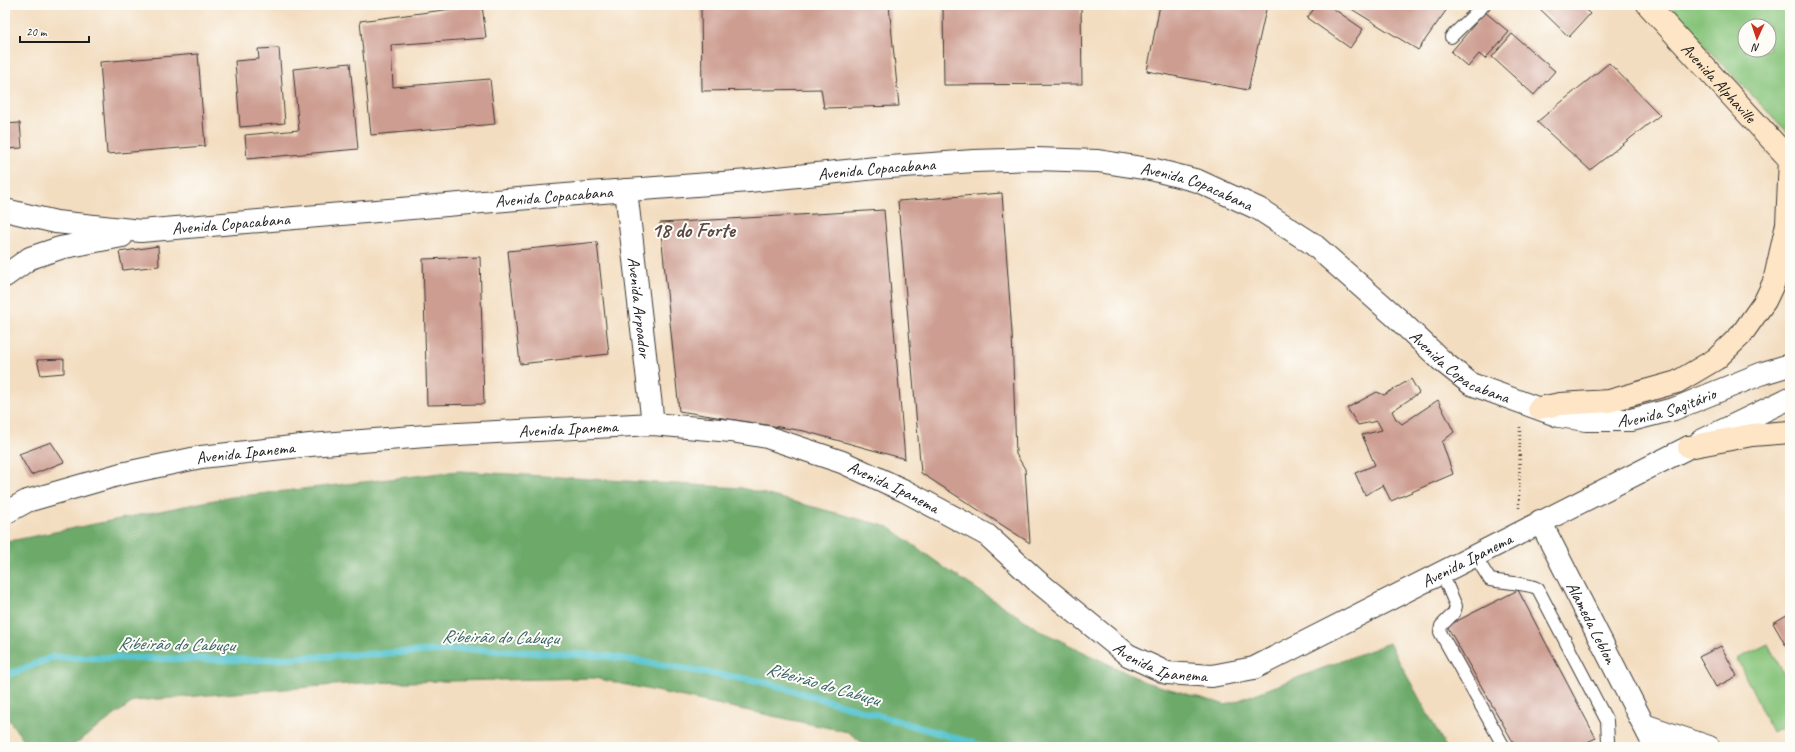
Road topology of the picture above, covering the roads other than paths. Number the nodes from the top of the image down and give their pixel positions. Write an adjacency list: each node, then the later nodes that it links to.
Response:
1 (1484, 5): 3 (lane)
2 (1648, 5): 4 (main road, Avenida Alphaville)
3 (1451, 37)
4 (1790, 159): 11 (main road)
5 (626, 190): 7 (street, Avenida Copacabana); 11 (street, Avenida Copacabana); 12 (street, Avenida Arpoador)
6 (5, 210): 7 (street, Avenida Copacabana)
7 (141, 231): 8 (street, Avenida Copacabana)
8 (5, 276)
9 (1790, 365): 11 (street, Avenida Sagitário)
10 (1790, 398): 14 (street)
11 (1539, 408)
12 (653, 424): 15 (street, Avenida Ipanema); 18 (street, Avenida Ipanema)
13 (1790, 432): 14 (main road)
14 (1689, 447): 16 (street, Avenida Ipanema)
15 (5, 513)
16 (1540, 521): 17 (street, Avenida Ipanema); 19 (street, Alameda Leblon)
17 (1475, 556): 18 (street, Avenida Ipanema); 21 (lane)
18 (1441, 571): 20 (lane)
19 (1644, 725): 22 (street, Alameda Leblon); 23 (street)
20 (1504, 747)
21 (1606, 747)
22 (1654, 747)
23 (1709, 747)

